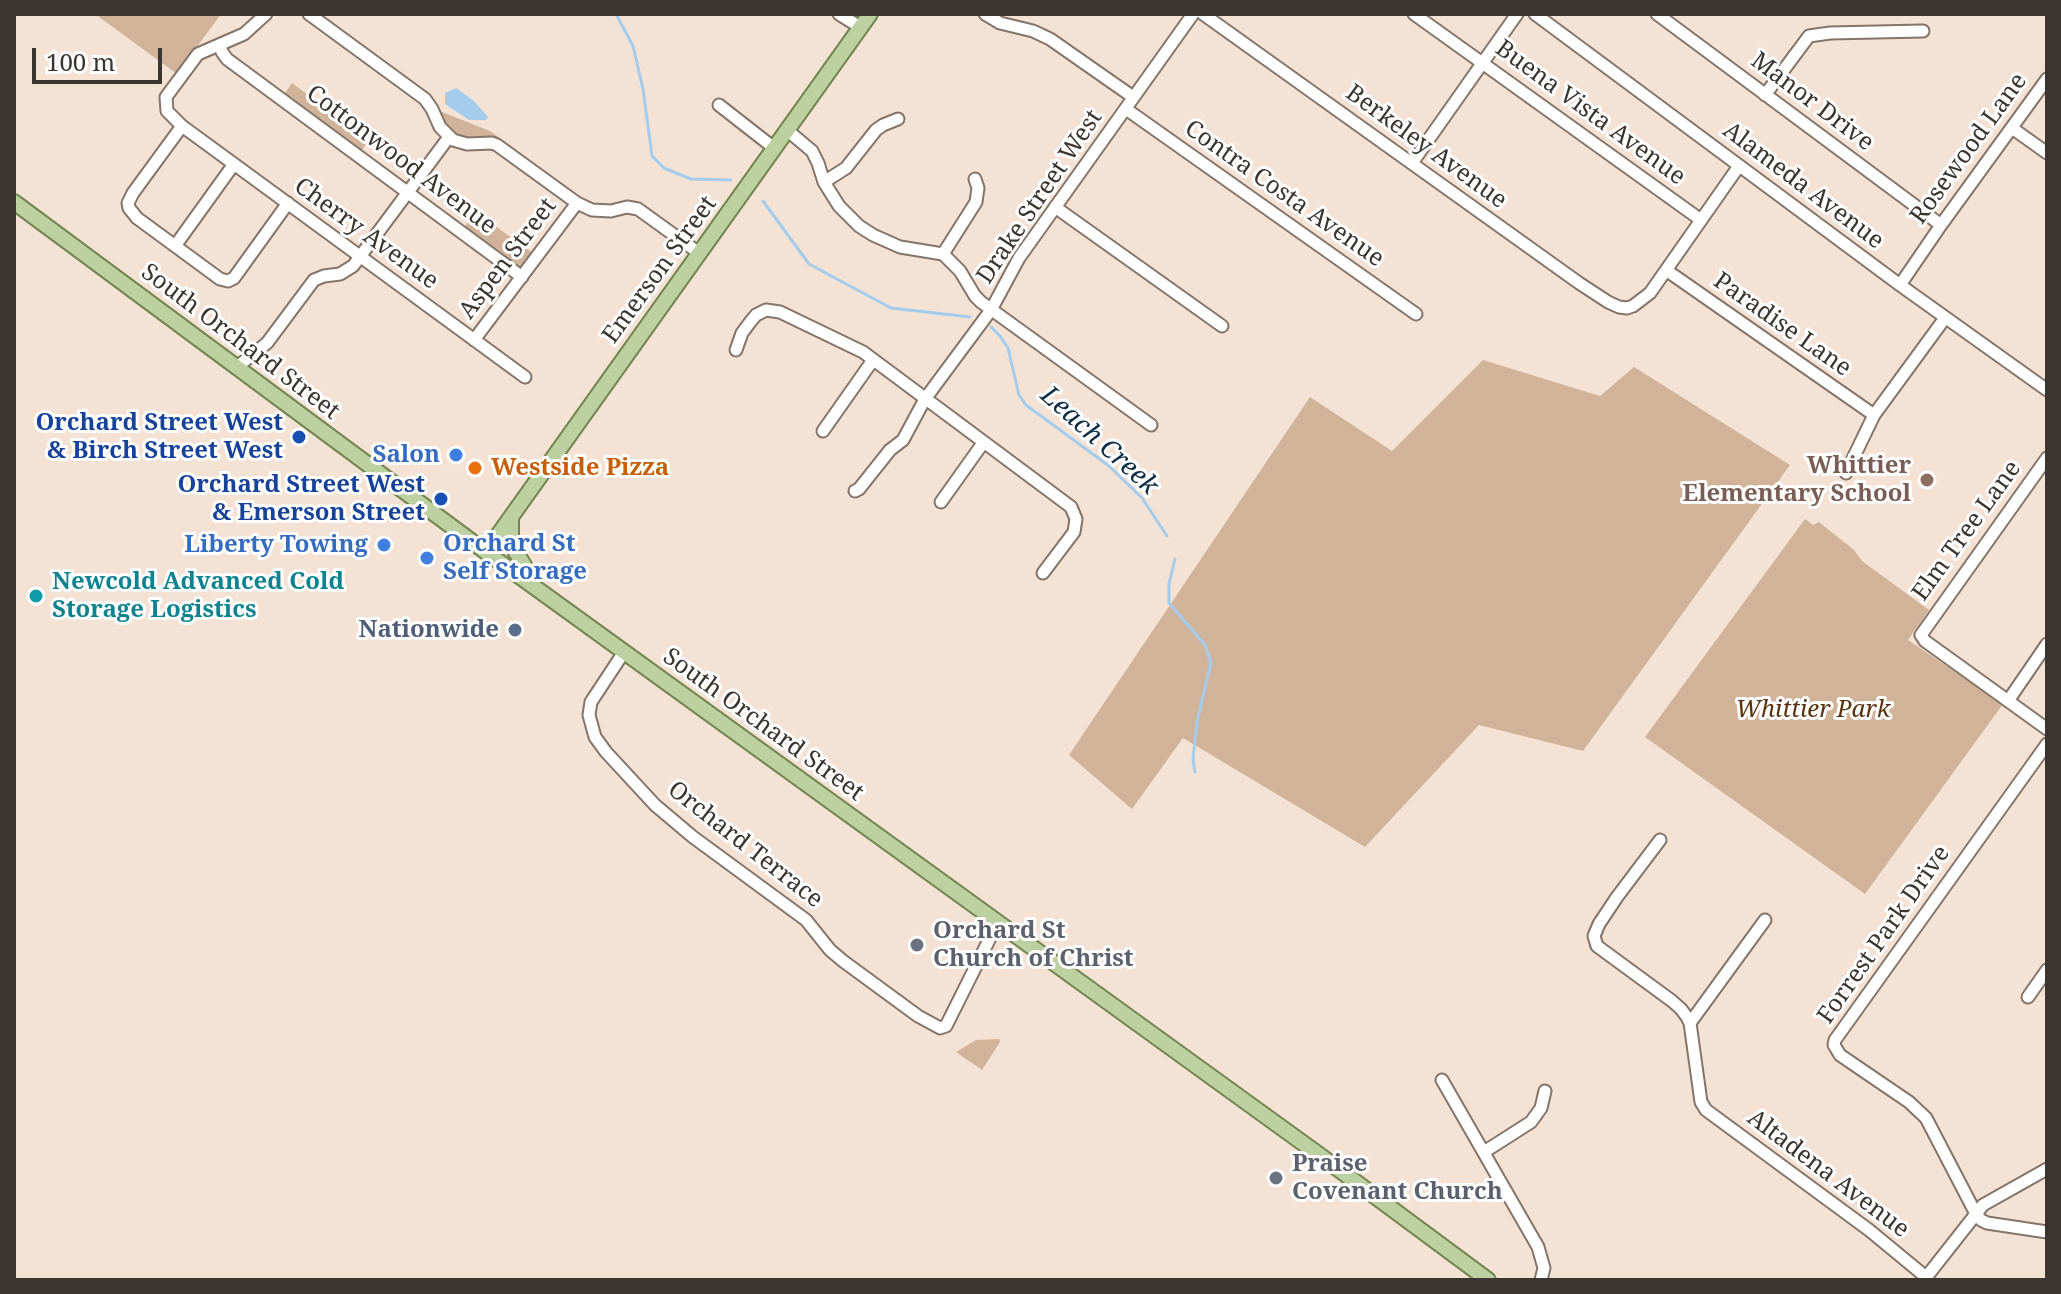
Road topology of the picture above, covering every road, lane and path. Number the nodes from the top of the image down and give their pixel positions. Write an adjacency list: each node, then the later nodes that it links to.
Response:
1 (266, 14): 14 (street)
2 (309, 14): 25 (street)
3 (839, 14): 12 (street)
4 (870, 14): 12 (main road, Emerson Street)
5 (985, 14): 18 (street)
6 (1193, 14): 18 (street, Drake Street West)
7 (1203, 14): 28 (street, Berkeley Avenue)
8 (1414, 14): 15 (street, Buena Vista Avenue)
9 (1517, 14): 15 (street)
10 (1535, 14): 30 (street, Alameda Avenue)
11 (1657, 14): 17 (street, Manor Drive)
12 (860, 27): 24 (main road, Emerson Street)
13 (1923, 31): 17 (street)
14 (220, 46): 22 (street); 33 (street, Cottonwood Avenue)
15 (1483, 63): 28 (street); 38 (street, Buena Vista Avenue)
16 (2047, 79): 23 (street, Rosewood Lane)
17 (1765, 95): 39 (street, Manor Drive)
18 (1133, 97): 20 (street, Drake Street West)
19 (719, 105): 26 (street)
20 (1126, 109): 37 (street, Drake Street West); 48 (street, Contra Costa Avenue)
21 (898, 119): 32 (street)
22 (182, 126): 29 (street, Cherry Avenue); 40 (street)
23 (2012, 128): 27 (street); 39 (street, Rosewood Lane)
24 (787, 130): 26 (main road, Emerson Street); 32 (street)
25 (449, 137): 33 (street); 36 (street)
26 (774, 148): 41 (main road, Emerson Street)
27 (2047, 153)
28 (1412, 163): 44 (street, Berkeley Avenue)
29 (234, 164): 35 (street, Cherry Avenue); 40 (street)
30 (1739, 166): 38 (street); 46 (street, Alameda Avenue)
31 (975, 179): 42 (street)
32 (824, 182): 42 (street)
33 (409, 193): 43 (street); 45 (street, Cottonwood Avenue)
34 (14, 202): 54 (main road, South Orchard Street)
35 (288, 203): 40 (street); 43 (street, Cherry Avenue)
36 (577, 203): 41 (street); 45 (street, Aspen Street)
37 (1055, 207): 47 (street, Drake Street West); 50 (street)
38 (1701, 220): 44 (street)
39 (1941, 225): 46 (street, Rosewood Lane)
40 (175, 246)
41 (699, 253): 66 (main road, Emerson Street)
42 (943, 254): 47 (street)
43 (360, 256): 51 (street, Cherry Avenue); 54 (street)
44 (1666, 270): 58 (street, Paradise Lane)
45 (522, 277): 51 (street, Aspen Street)
46 (1900, 285): 49 (street, Alameda Avenue)
47 (991, 310): 57 (street, Drake Street West); 59 (street)
48 (1416, 314)
49 (1945, 318): 56 (street, Alameda Avenue); 58 (street)
50 (1222, 326)
51 (474, 340): 55 (street, Cherry Avenue)
52 (736, 350): 53 (street)
53 (873, 360): 57 (street); 60 (street)
54 (237, 367): 67 (main road, South Orchard Street)
55 (525, 377)
56 (2047, 390)
57 (925, 399): 61 (street); 64 (street, Drake Street West)
58 (1874, 415): 63 (street)
59 (1151, 425)
60 (823, 431)
61 (983, 443): 65 (street); 68 (street)
62 (2047, 458): 72 (street, Elm Tree Lane)
63 (1846, 473)
64 (855, 491)
65 (941, 502)
66 (511, 516): 67 (main road, Emerson Street); 69 (main road)
67 (486, 552): 69 (main road, South Orchard Street)
68 (1043, 573)
69 (528, 582): 71 (main road, South Orchard Street)
70 (2047, 644): 72 (street)
71 (624, 652): 77 (main road, South Orchard Street); 77 (street, Orchard Terrace)
72 (2008, 701): 73 (street)
73 (2047, 729)
74 (2047, 744): 85 (street, Forrest Park Drive)
75 (1660, 840): 80 (street)
76 (1765, 920): 80 (street)
77 (999, 924): 87 (main road, South Orchard Street)
78 (2047, 970): 79 (street)
79 (2028, 997)
80 (1690, 1023): 88 (street, Altadena Avenue)
81 (1442, 1080): 83 (street)
82 (1545, 1091): 83 (street)
83 (1484, 1152): 89 (street)
84 (2047, 1169): 85 (street)
85 (1976, 1214): 86 (street); 88 (street)
86 (2047, 1232)
87 (1481, 1278)
88 (1925, 1278)
89 (1541, 1280)

